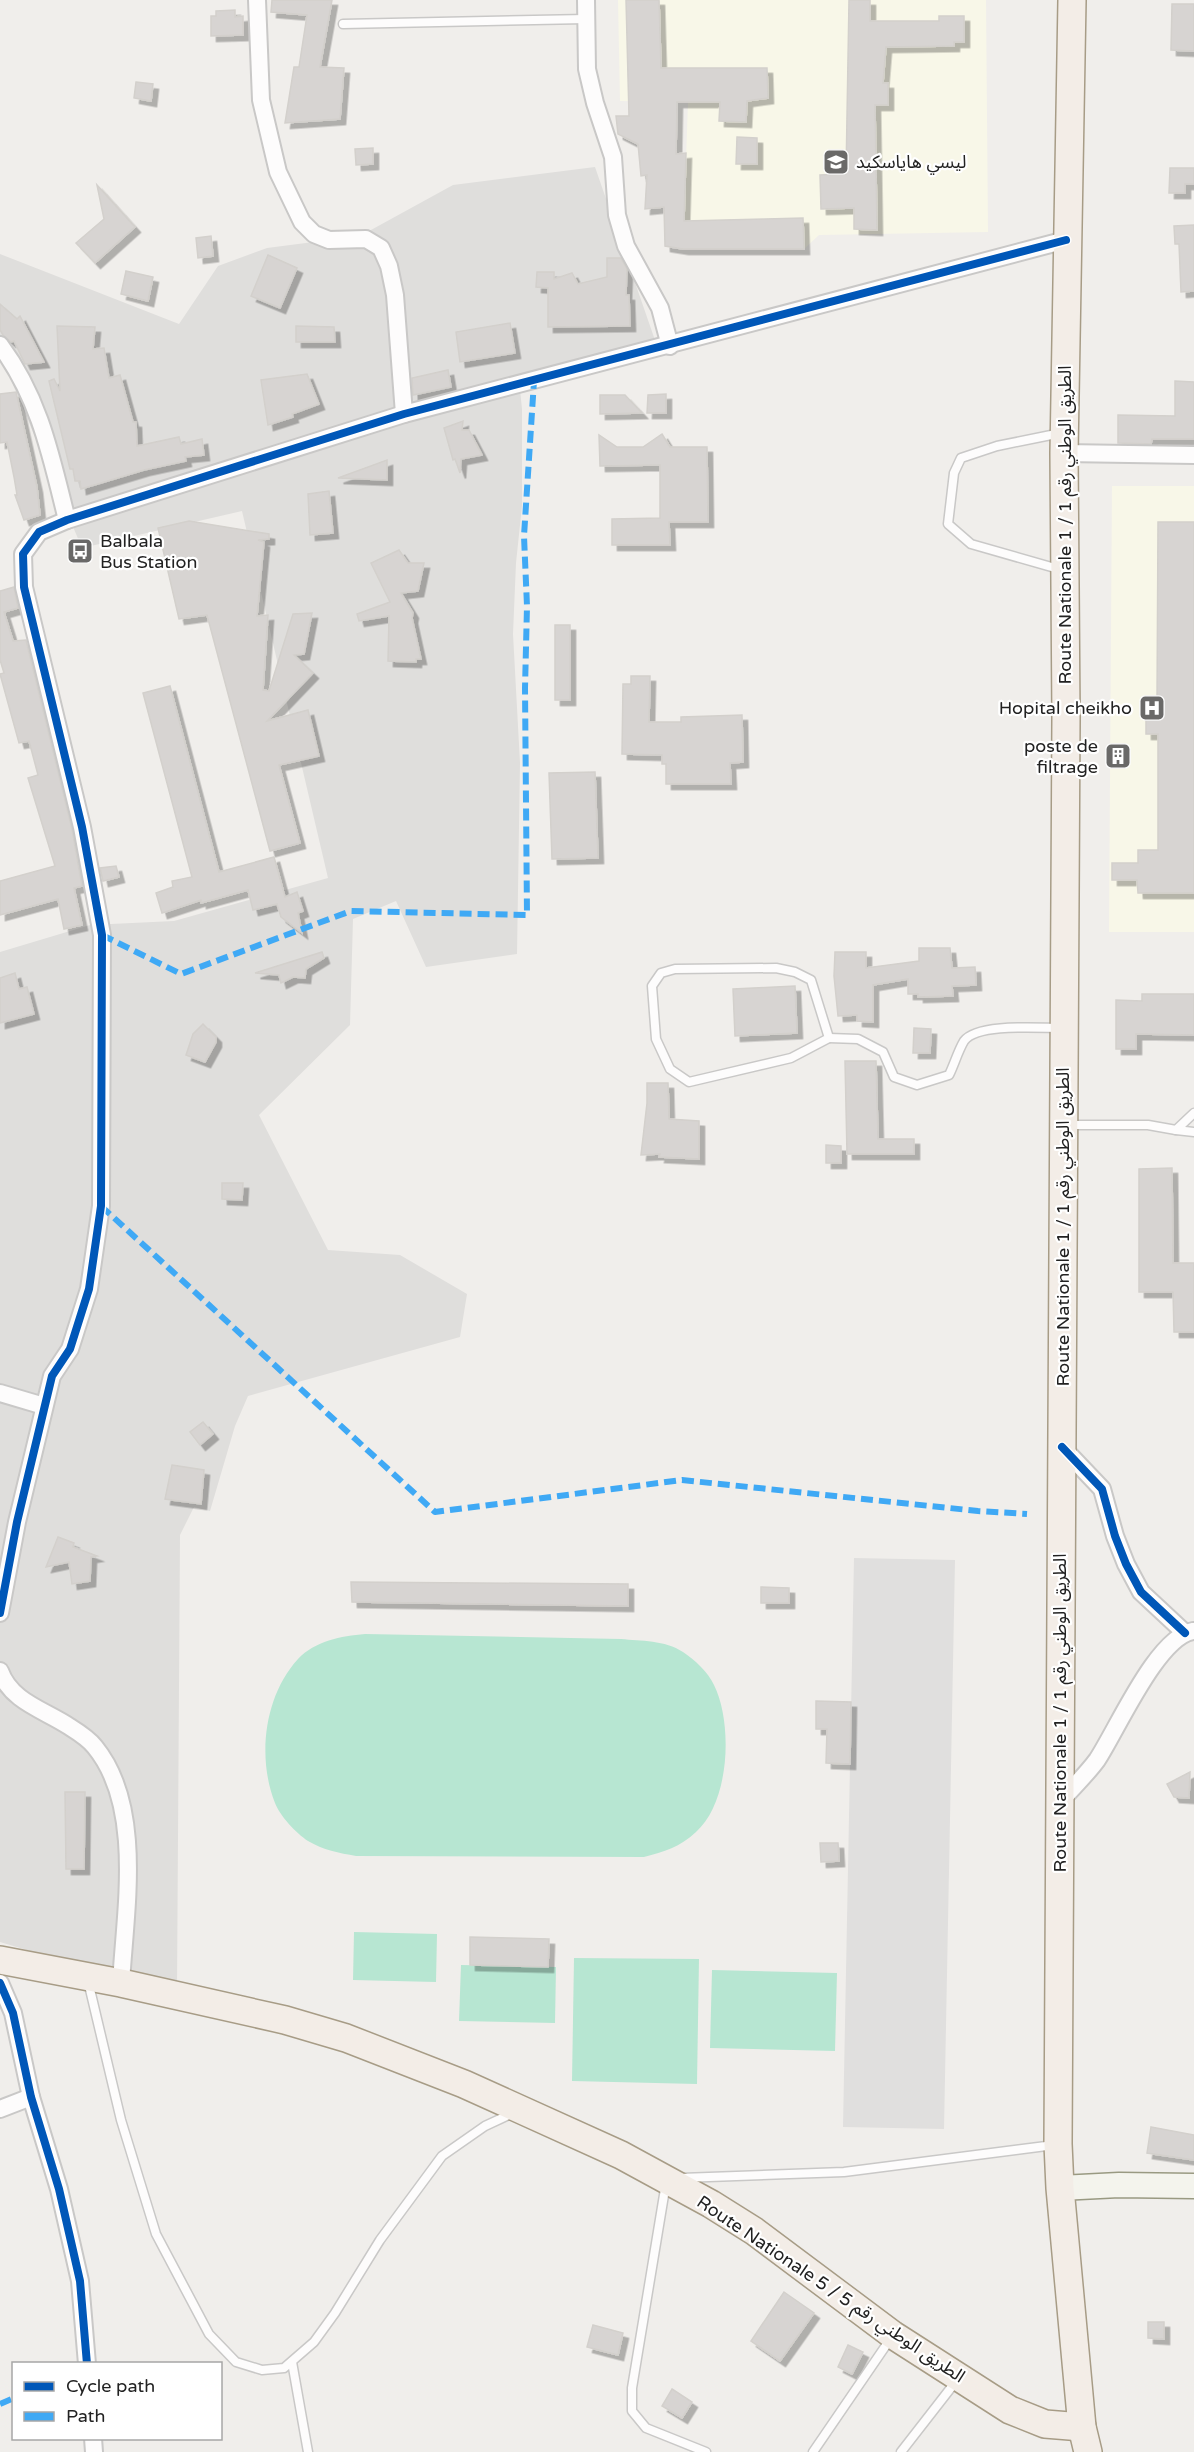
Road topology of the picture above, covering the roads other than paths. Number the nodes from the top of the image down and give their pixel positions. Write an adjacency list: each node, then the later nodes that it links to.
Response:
1 (257, 0): 9 (street)
2 (586, 0): 4 (street)
3 (1072, 0): 6 (main road, Route Nationale 1 / الطريق الوطني رقم 1)
4 (586, 18): 5 (lane); 8 (street)
5 (343, 24)
6 (1066, 240): 8 (street); 10 (main road, Route Nationale 1 / الطريق الوطني رقم 1)
7 (0, 345): 12 (street)
8 (670, 346): 9 (street)
9 (404, 414): 12 (street)
10 (1064, 443): 11 (street); 13 (main road, Route Nationale 1 / الطريق الوطني رقم 1); 13 (lane)
11 (1194, 455)
12 (67, 520): 21 (street)
13 (1065, 571): 14 (main road, Route Nationale 1 / الطريق الوطني رقم 1)
14 (1064, 1028): 15 (lane); 17 (main road, Route Nationale 1 / الطريق الوطني رقم 1)
15 (829, 1038): 15 (lane)
16 (1194, 1113): 18 (lane)
17 (1064, 1125): 18 (lane); 22 (main road, Route Nationale 1 / الطريق الوطني رقم 1)
18 (1176, 1130): 19 (lane)
19 (1194, 1132)
20 (0, 1393): 21 (street)
21 (44, 1406): 23 (street)
22 (1062, 1447): 24 (street); 26 (main road, Route Nationale 1 / الطريق الوطني رقم 1)
23 (0, 1613)
24 (1189, 1632): 26 (street)
25 (0, 1671): 30 (street)
26 (1060, 1803): 34 (main road, Route Nationale 1 / الطريق الوطني رقم 1)
27 (0, 1960): 28 (main road, Route Nationale 5 / الطريق الوطني رقم 5)
28 (87, 1977): 30 (main road, Route Nationale 5 / الطريق الوطني رقم 5); 40 (lane)
29 (0, 1983): 31 (street)
30 (121, 1983): 33 (main road, Route Nationale 5 / الطريق الوطني رقم 5)
31 (31, 2097): 32 (street); 39 (street)
32 (0, 2109)
33 (522, 2110): 35 (main road, Route Nationale 5 / الطريق الوطني رقم 5); 40 (lane)
34 (1058, 2144): 35 (lane); 37 (main road, Route Nationale 1 / الطريق الوطني رقم 1)
35 (666, 2179): 38 (main road, Route Nationale 5 / الطريق الوطني رقم 5); 44 (lane)
36 (1194, 2186): 37 (street)
37 (1060, 2188): 42 (main road, Route Nationale 1 / الطريق الوطني رقم 1)
38 (893, 2335): 41 (main road, Route Nationale 5 / الطريق الوطني رقم 5); 45 (lane)
39 (87, 2362)
40 (292, 2362): 43 (lane)
41 (959, 2377): 42 (main road, Route Nationale 5 / الطريق الوطني رقم 5); 46 (lane)
42 (1085, 2440)
43 (308, 2452)
44 (706, 2452)
45 (813, 2452)
46 (901, 2452)

